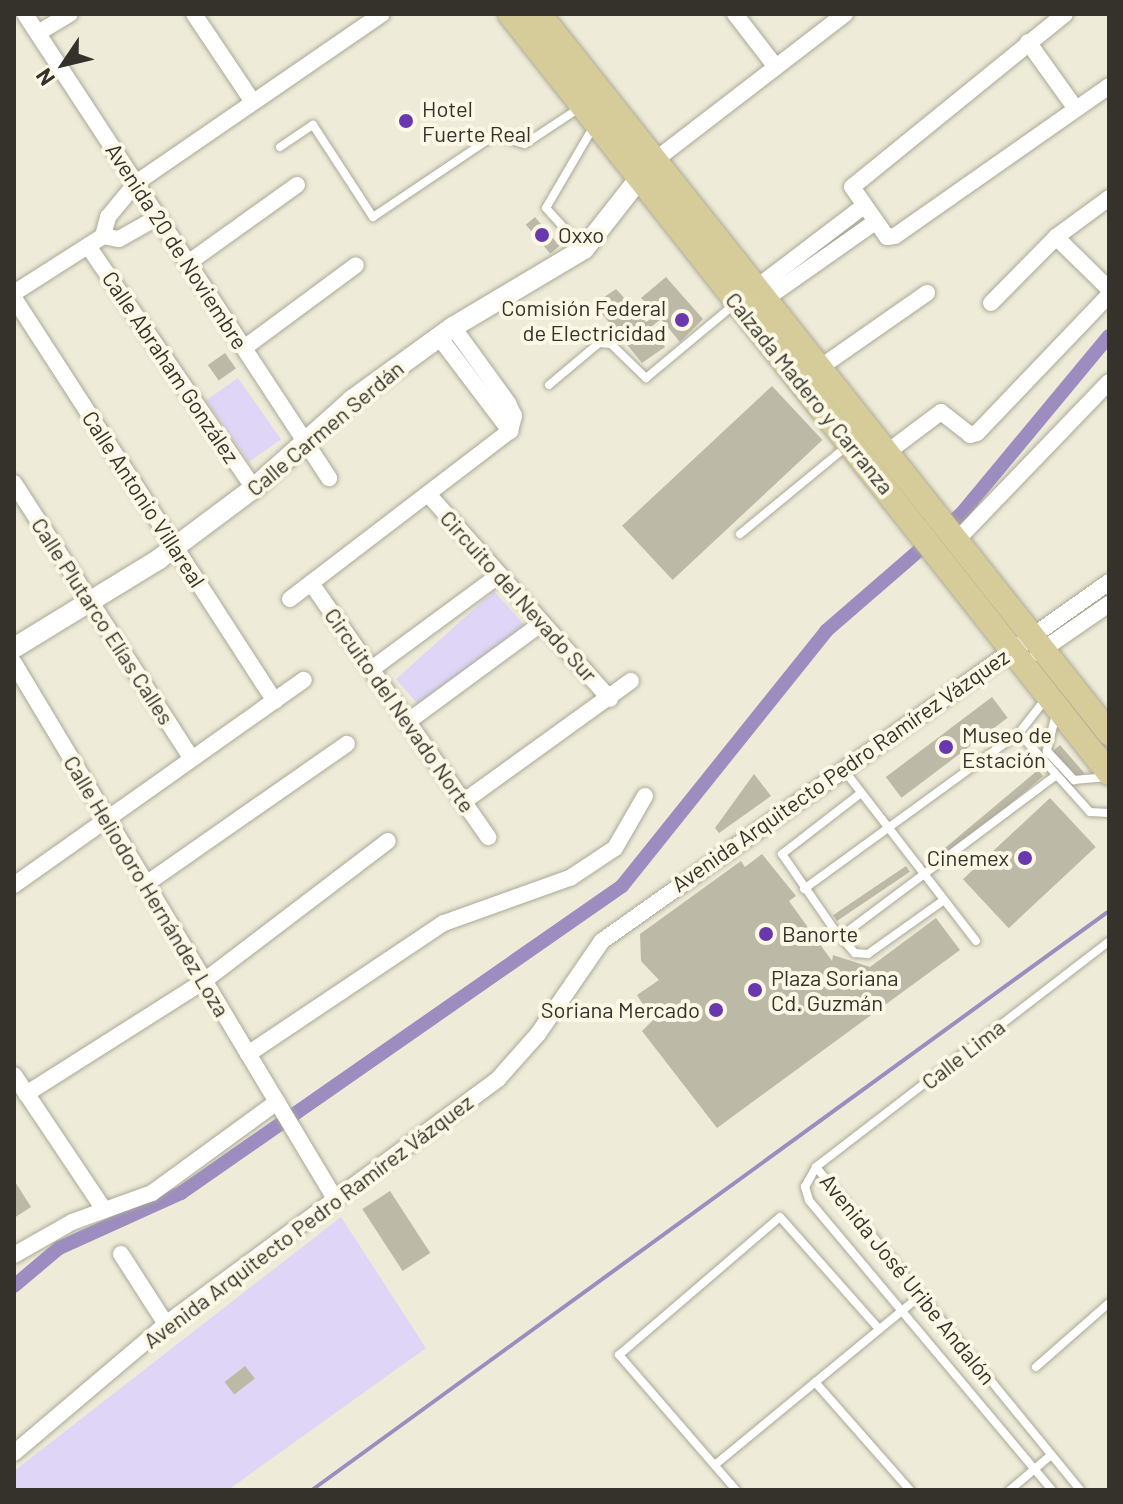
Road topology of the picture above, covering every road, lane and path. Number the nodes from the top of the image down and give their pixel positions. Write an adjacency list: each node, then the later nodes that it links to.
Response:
1 (25, 14): 10 (street, Avenida 20 de Noviembre)
2 (70, 14): 10 (street)
3 (194, 14): 14 (street)
4 (382, 14): 14 (street)
5 (510, 14): 16 (main road, Calzada Madero y Carranza)
6 (539, 14): 18 (main road, Calzada Madero y Carranza)
7 (735, 14): 12 (street)
8 (845, 14): 12 (street)
9 (1065, 14): 11 (street)
10 (38, 33): 19 (street, Avenida 20 de Noviembre)
11 (1028, 42): 15 (street); 22 (street)
12 (776, 67): 18 (street)
13 (1109, 86): 15 (street)
14 (251, 99): 19 (street)
15 (1076, 109): 24 (street)
16 (588, 115): 17 (lane); 18 (main road, Calzada Madero y Carranza); 28 (lane)
17 (280, 147)
18 (645, 169): 28 (street, Calle Carmen Serdán); 35 (main road, Calzada Madero y Carranza)
19 (136, 183): 23 (street, Avenida 20 de Noviembre); 25 (street)
20 (297, 185): 29 (street)
21 (1109, 198): 26 (street)
22 (864, 206): 24 (street); 35 (street)
23 (158, 217): 25 (street); 29 (street, Avenida 20 de Noviembre)
24 (875, 222): 35 (street)
25 (103, 236): 27 (street)
26 (1056, 237): 31 (street); 36 (street)
27 (88, 246): 33 (street); 48 (street, Calle Abraham González)
28 (584, 249): 37 (street, Calle Carmen Serdán)
29 (188, 263): 38 (street, Avenida 20 de Noviembre)
30 (356, 265): 38 (street)
31 (1109, 289)
32 (927, 293): 39 (street)
33 (14, 295): 53 (street, Calle Antonio Villareal)
34 (1109, 295): 45 (street)
35 (750, 301): 39 (main road, Calzada Madero y Carranza); 41 (lane); 42 (main road, Calzada Madero y Carranza)
36 (991, 303)
37 (446, 332): 44 (street, Calle Carmen Serdán); 49 (street)
38 (244, 348): 44 (street, Avenida 20 de Noviembre)
39 (818, 369): 42 (main road, Calzada Madero y Carranza)
40 (1109, 382): 52 (street)
41 (549, 385)
42 (831, 402): 43 (main road, Calzada Madero y Carranza); 45 (main road, Calzada Madero y Carranza)
43 (850, 443): 50 (main road, Calzada Madero y Carranza); 51 (lane)
44 (306, 444): 46 (street, Avenida 20 de Noviembre); 48 (street, Calle Carmen Serdán)
45 (885, 454): 50 (main road, Calzada Madero y Carranza)
46 (329, 478)
47 (14, 483): 58 (street, Calle Plutarco Elías Calles)
48 (254, 488): 53 (street, Calle Carmen Serdán)
49 (428, 494): 54 (street, Circuito del Nevado Sur); 56 (street)
50 (906, 497): 52 (main road, Calzada Madero y Carranza)
51 (740, 534)
52 (941, 537): 62 (main road, Calzada Madero y Carranza)
53 (174, 546): 58 (street, Calle Carmen Serdán); 69 (street, Calle Antonio Villareal)
54 (499, 575): 60 (street, Circuito del Nevado Sur); 64 (street)
55 (1109, 582): 62 (street, Avenida Arquitecto Pedro Ramírez Vázquez)
56 (311, 583): 57 (street); 64 (street, Circuito del Nevado Norte)
57 (290, 599)
58 (89, 601): 61 (street, Calle Carmen Serdán); 74 (street, Calle Plutarco Elías Calles)
59 (1109, 604): 62 (street, Avenida Arquitecto Pedro Ramírez Vázquez)
60 (542, 623): 68 (street, Circuito del Nevado Sur); 70 (street)
61 (14, 648)
62 (1028, 648): 67 (main road, Calzada Madero y Carranza); 75 (street, Avenida Arquitecto Pedro Ramírez Vázquez); 94 (street, Avenida Arquitecto Pedro Ramírez Vázquez)
63 (14, 663): 82 (street, Calle Heliodoro Hernández Loza)
64 (373, 668): 70 (street, Circuito del Nevado Norte)
65 (304, 680): 69 (street)
66 (631, 681): 68 (street)
67 (1057, 695): 71 (lane); 72 (main road, Calzada Madero y Carranza); 76 (main road, Calzada Madero y Carranza); 76 (lane)
68 (610, 699): 80 (street)
69 (275, 701): 74 (street)
70 (410, 720): 80 (street, Circuito del Nevado Norte)
71 (1019, 733): 77 (lane); 83 (lane)
72 (1109, 733)
73 (347, 744): 88 (street)
74 (192, 759): 82 (street)
75 (847, 774): 78 (lane); 94 (street, Avenida Arquitecto Pedro Ramírez Vázquez)
76 (1109, 775)
77 (1054, 777): 81 (lane); 86 (lane)
78 (861, 793): 83 (lane); 89 (lane)
79 (645, 796): 96 (street)
80 (463, 802): 84 (street, Circuito del Nevado Norte)
81 (1109, 813)
82 (107, 819): 87 (street); 88 (street, Calle Heliodoro Hernández Loza)
83 (888, 828): 86 (lane); 89 (lane)
84 (488, 837)
85 (388, 841): 95 (street)
86 (924, 874): 90 (lane); 91 (lane)
87 (16, 880)
88 (146, 884): 95 (street, Calle Heliodoro Hernández Loza)
89 (804, 889): 91 (lane)
90 (944, 900): 91 (lane); 92 (lane)
91 (840, 937)
92 (976, 941)
93 (1109, 941): 100 (lane, Calle Lima)
94 (581, 969): 101 (street, Avenida Arquitecto Pedro Ramírez Vázquez)
95 (204, 981): 96 (street, Calle Heliodoro Hernández Loza); 98 (street)
96 (248, 1054): 99 (street, Calle Heliodoro Hernández Loza)
97 (14, 1075): 98 (street)
98 (26, 1094): 102 (street)
99 (279, 1106): 101 (street, Calle Heliodoro Hernández Loza); 102 (street)
100 (816, 1167): 105 (lane, Avenida José Uribe Andalón); 107 (lane, Avenida José Uribe Andalón)
101 (334, 1197): 108 (street, Avenida Arquitecto Pedro Ramírez Vázquez)
102 (103, 1208): 104 (street)
103 (121, 1254): 108 (street)
104 (14, 1255)
105 (921, 1295): 107 (lane); 113 (lane, Avenida José Uribe Andalón)
106 (1109, 1303): 110 (lane)
107 (904, 1309): 109 (lane); 115 (lane, Avenida José Uribe Andalón)
108 (166, 1324): 112 (street, Avenida Arquitecto Pedro Ramírez Vázquez)
109 (879, 1329): 111 (lane); 114 (lane)
110 (1036, 1367)
111 (815, 1382): 114 (lane); 117 (lane)
112 (14, 1453)
113 (1051, 1455): 115 (lane); 120 (lane, Avenida José Uribe Andalón)
114 (716, 1464): 116 (lane)
115 (1035, 1469): 118 (lane); 119 (lane, Avenida José Uribe Andalón)
116 (736, 1490)
117 (910, 1490)
118 (1010, 1490)
119 (1052, 1490)
120 (1080, 1490)

